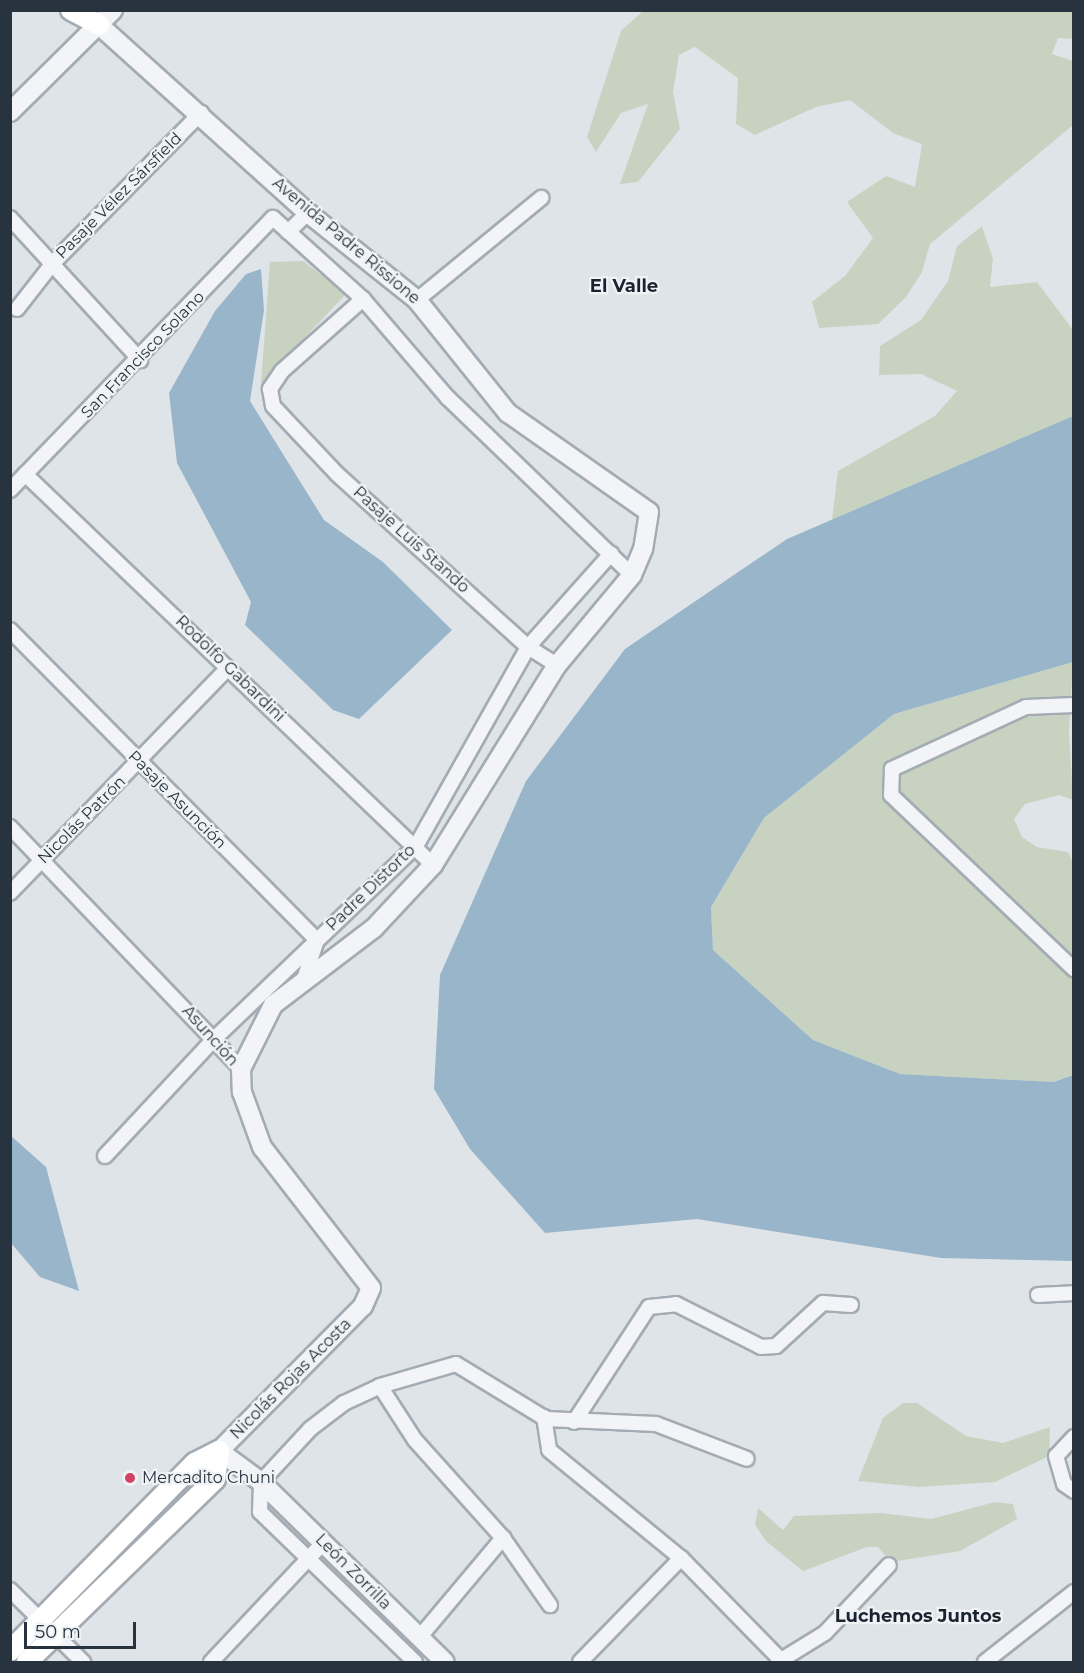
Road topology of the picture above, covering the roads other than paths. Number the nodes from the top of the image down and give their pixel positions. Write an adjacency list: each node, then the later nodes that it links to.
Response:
1 (71, 10): 3 (main road, Avenida Padre Rissione)
2 (113, 10): 3 (street)
3 (93, 18): 4 (street); 5 (street, Avenida Padre Rissione)
4 (10, 112)
5 (201, 113): 7 (street, Avenida Padre Rissione); 11 (street, Pasaje Vélez Sársfield)
6 (541, 198): 13 (street)
7 (308, 213): 10 (street); 13 (street, Avenida Padre Rissione)
8 (10, 218): 11 (street)
9 (273, 218): 10 (street, Avenida Padre Rissione); 15 (street, San Francisco Solano)
10 (288, 232): 12 (street, Avenida Padre Rissione)
11 (53, 263): 14 (street, Pasaje Vélez Sársfield); 15 (street)
12 (363, 298): 19 (street, Avenida Padre Rissione); 22 (street, Pasaje Luis Stando)
13 (417, 300): 18 (street, Avenida Padre Rissione)
14 (17, 309)
15 (140, 360): 16 (street, San Francisco Solano)
16 (26, 474): 17 (street, San Francisco Solano); 24 (street, Rodolfo Gabardini)
17 (10, 490)
18 (643, 549): 20 (street, Padre Distorto)
19 (611, 554): 20 (street, Avenida Padre Rissione); 22 (street, Padre Distorto)
20 (632, 574): 23 (street, Padre Distorto)
21 (10, 630): 26 (street, Pasaje Asunción)
22 (528, 646): 23 (street, Pasaje Luis Stando); 28 (street, Padre Distorto)
23 (557, 665): 30 (street, Padre Distorto)
24 (228, 668): 26 (street, Nicolás Patrón); 28 (street, Rodolfo Gabardini)
25 (1074, 705): 33 (street)
26 (140, 763): 29 (street, Nicolás Patrón); 32 (street, Pasaje Asunción)
27 (10, 827): 29 (street, Asunción)
28 (416, 846): 30 (street, Rodolfo Gabardini); 32 (street, Padre Distorto)
29 (42, 861): 31 (street, Nicolás Patrón); 35 (street, Asunción)
30 (433, 865): 34 (street, Padre Distorto)
31 (10, 893)
32 (317, 940): 34 (street); 35 (street, Padre Distorto)
33 (1074, 969)
34 (304, 979): 36 (street, Padre Distorto)
35 (215, 1038): 36 (street, Asunción); 37 (street, Padre Distorto)
36 (241, 1069): 41 (street, Asunción)
37 (105, 1156)
38 (1074, 1293): 39 (street)
39 (1038, 1295)
40 (851, 1305): 44 (street)
41 (363, 1306): 46 (street, Nicolás Rojas Acosta)
42 (380, 1386): 43 (street); 48 (street); 50 (street)
43 (544, 1417): 44 (street); 52 (street)
44 (574, 1422): 47 (street)
45 (1074, 1437): 49 (street)
46 (219, 1451): 48 (street, León Zorrilla); 58 (main road); 59 (main road)
47 (747, 1459)
48 (261, 1482): 51 (street, León Zorrilla); 53 (street, León Zorrilla)
49 (1074, 1491)
50 (503, 1538): 57 (street); 60 (street)
51 (324, 1542): 53 (street); 60 (street, León Zorrilla)
52 (681, 1558): 68 (street); 69 (street)
53 (310, 1561): 62 (street, León Zorrilla); 65 (street)
54 (889, 1565): 69 (street)
55 (10, 1590): 58 (street)
56 (1074, 1592): 70 (street)
57 (550, 1605)
58 (42, 1620): 59 (street); 61 (main road)
59 (55, 1635): 63 (main road); 64 (street)
60 (419, 1638): 67 (street, León Zorrilla)
61 (10, 1651)
62 (410, 1657): 66 (street)
63 (27, 1662)
64 (83, 1662)
65 (211, 1662)
66 (394, 1662)
67 (444, 1662)
68 (580, 1662)
69 (781, 1662)
70 (985, 1662)

